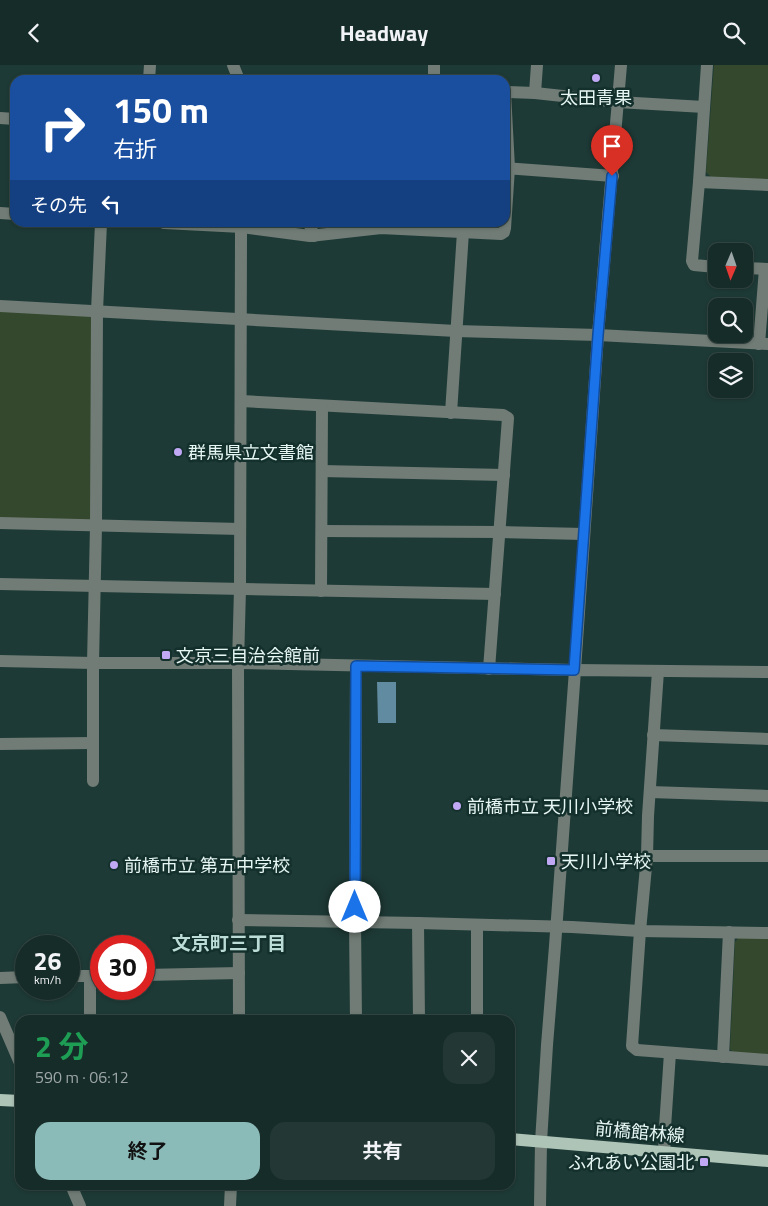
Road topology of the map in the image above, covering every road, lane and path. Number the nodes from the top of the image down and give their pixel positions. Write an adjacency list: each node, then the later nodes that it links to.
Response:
1 (537, 65): 5 (street)
2 (621, 65): 6 (street)
3 (708, 65): 7 (street)
4 (510, 92): 5 (street)
5 (535, 93): 6 (street)
6 (618, 102): 7 (street); 9 (street)
7 (704, 107): 10 (street)
8 (510, 168): 9 (street)
9 (612, 176): 26 (street)
10 (699, 182): 11 (street); 19 (street)
11 (768, 185)
12 (101, 227): 23 (street)
13 (242, 227): 24 (street)
14 (252, 227): 18 (street)
15 (311, 227): 18 (street)
16 (504, 227): 17 (street)
17 (463, 232): 18 (street); 25 (street)
18 (314, 236)
19 (708, 266)
20 (753, 268): 21 (street)
21 (766, 269): 27 (street)
22 (0, 306): 23 (street)
23 (97, 311): 24 (street); 34 (street)
24 (241, 320): 25 (street); 28 (street)
25 (456, 331): 26 (street); 30 (street)
26 (598, 335): 27 (street); 38 (street)
27 (764, 344)
28 (241, 401): 29 (street); 35 (street)
29 (322, 406): 30 (street); 31 (street)
30 (450, 413): 32 (street)
31 (322, 471): 32 (street); 36 (street)
32 (504, 475): 37 (street)
33 (0, 523): 34 (street)
34 (96, 526): 35 (street); 40 (street)
35 (240, 529): 41 (street)
36 (322, 531): 37 (street); 42 (street)
37 (499, 532): 38 (street); 43 (street)
38 (584, 534): 49 (street)
39 (0, 584): 40 (street)
40 (96, 586): 41 (street); 45 (street)
41 (240, 589): 42 (street); 46 (street)
42 (321, 591): 43 (street)
43 (495, 595): 48 (street)
44 (0, 661): 45 (street)
45 (93, 663): 46 (street); 54 (street)
46 (238, 663): 47 (street); 61 (street)
47 (356, 666): 48 (street); 62 (street)
48 (489, 669): 49 (street)
49 (574, 670): 50 (street); 65 (street)
50 (658, 671): 51 (street); 52 (street)
51 (768, 672)
52 (653, 735): 53 (street); 57 (street)
53 (768, 739)
54 (93, 743): 55 (street); 56 (street)
55 (0, 744)
56 (93, 781)
57 (650, 792): 58 (street); 59 (street)
58 (768, 796)
59 (647, 855): 60 (street); 66 (street)
60 (768, 856)
61 (238, 920): 62 (street); 69 (street)
62 (355, 922): 63 (street); 76 (street)
63 (418, 923): 64 (street); 77 (street)
64 (477, 925): 65 (street); 78 (street)
65 (556, 927): 66 (street); 87 (street)
66 (640, 931): 67 (street); 81 (street)
67 (729, 932): 68 (street); 82 (street)
68 (768, 933)
69 (240, 973): 70 (street); 75 (street)
70 (155, 975)
71 (15, 977): 72 (street)
72 (0, 978)
73 (93, 1000): 74 (street)
74 (91, 1015)
75 (239, 1015)
76 (356, 1015)
77 (419, 1015)
78 (478, 1015)
79 (0, 1017): 80 (street)
80 (15, 1052)
81 (670, 1053): 82 (street); 88 (street)
82 (723, 1057): 83 (street)
83 (768, 1060)
84 (0, 1100): 85 (main road)
85 (15, 1101)
86 (515, 1139): 87 (main road, 前橋館林線)
87 (541, 1142): 88 (main road, 前橋館林線); 94 (street)
88 (665, 1151): 89 (main road, 前橋館林線)
89 (768, 1161)
90 (73, 1190): 92 (street)
91 (231, 1190): 93 (street)
92 (80, 1206)
93 (230, 1206)
94 (540, 1206)

